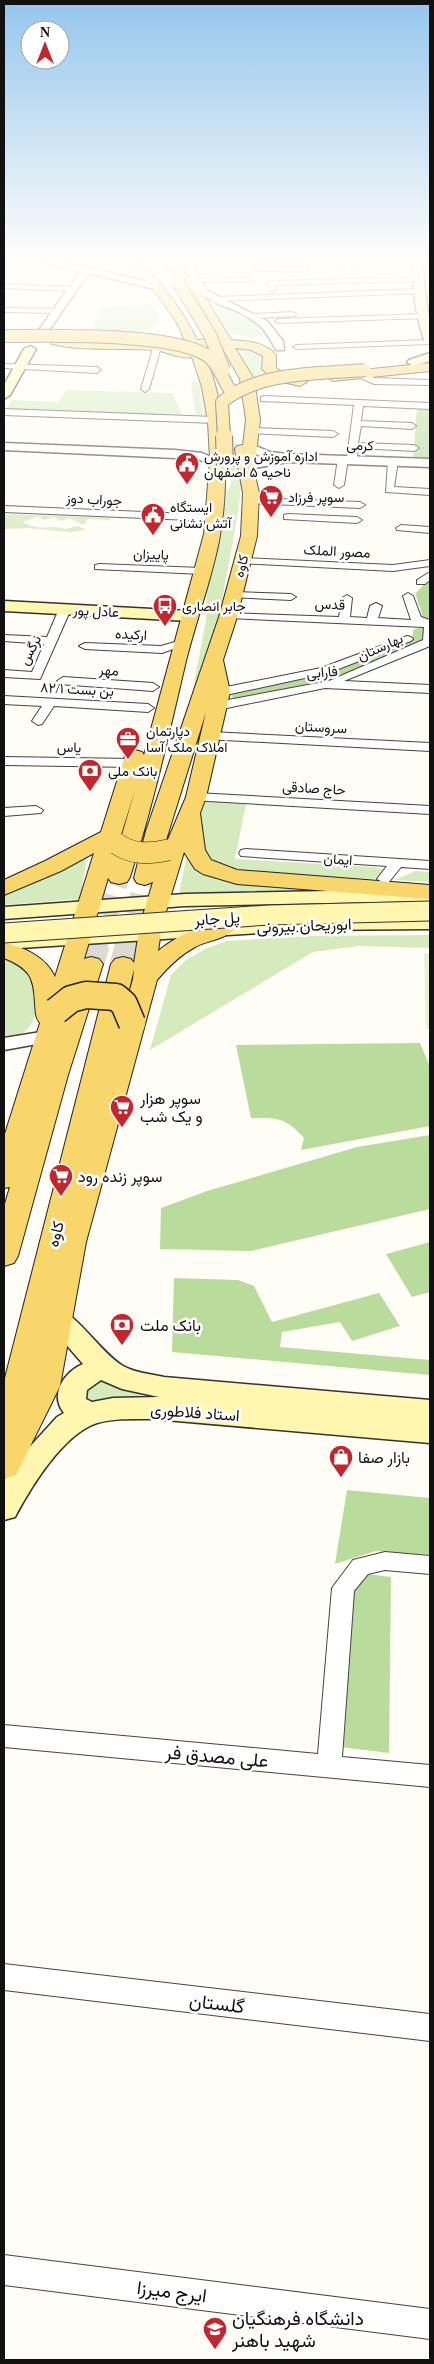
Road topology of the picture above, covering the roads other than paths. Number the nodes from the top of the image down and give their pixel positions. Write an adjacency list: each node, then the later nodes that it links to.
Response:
1 (19, 372): 19 (main road)
2 (91, 372): 15 (street)
3 (150, 372): 17 (street)
4 (205, 372): 24 (main road)
5 (219, 372): 18 (main road, bridge)
6 (225, 372): 18 (main road, bridge)
7 (244, 372): 25 (main road)
8 (272, 372): 14 (main road)
9 (295, 372): 14 (main road)
10 (337, 372): 14 (main road)
11 (359, 372): 14 (main road)
12 (359, 372): 39 (main road, bridge)
13 (363, 372): 16 (street)
14 (302, 377): 20 (main road)
15 (86, 380)
16 (430, 383)
17 (145, 389)
18 (230, 390): 25 (main road)
19 (5, 393)
20 (264, 399): 21 (street); 25 (main road)
21 (359, 403): 22 (street); 26 (street)
22 (430, 406)
23 (4, 412): 24 (street)
24 (215, 420): 31 (main road)
25 (245, 421): 28 (street); 32 (main road, کاوه)
26 (356, 423): 27 (street); 29 (street)
27 (412, 426)
28 (333, 434)
29 (352, 445): 33 (street); 36 (street)
30 (4, 446): 34 (street)
31 (216, 446): 34 (street); 39 (main road)
32 (247, 448): 35 (street, کرمی); 40 (main road, کاوه)
33 (414, 448)
34 (175, 454): 39 (street)
35 (288, 458): 36 (street, کرمی); 40 (street, کرمی)
36 (347, 460): 37 (street, کرمی); 41 (street)
37 (393, 462): 38 (street, کرمی); 42 (street)
38 (430, 463)
39 (221, 465): 48 (main road)
40 (248, 469): 43 (main road, کاوه)
41 (339, 485)
42 (430, 492)
43 (251, 501): 44 (street); 53 (main road, کاوه)
44 (322, 504): 45 (street); 49 (street)
45 (360, 505)
46 (4, 509): 48 (street, جوراب دوز)
47 (288, 517): 49 (street)
48 (214, 518): 56 (main road)
49 (319, 518): 50 (street)
50 (357, 520)
51 (401, 528): 52 (street)
52 (430, 530)
53 (243, 561): 54 (street, مصور الملک); 59 (main road, کاوه)
54 (428, 566)
55 (99, 567): 56 (street, پاییزان)
56 (202, 571): 70 (main road)
57 (430, 575): 58 (street)
58 (421, 582)
59 (234, 595): 61 (street); 66 (main road, کاوه)
60 (408, 596): 69 (street)
61 (290, 597)
62 (347, 598): 67 (street)
63 (4, 606): 65 (main road, عادل پور)
64 (376, 606): 68 (street)
65 (65, 609): 70 (main road, عادل پور); 73 (street, نرگس)
66 (229, 615): 67 (street, قدس); 76 (main road, کاوه)
67 (344, 620): 68 (street, قدس)
68 (372, 621): 69 (street, قدس)
69 (430, 624): 74 (street, بهارستان)
70 (183, 630): 75 (street, ارکیده); 80 (main road); 100 (main road)
71 (4, 638): 73 (street)
72 (407, 639): 82 (street)
73 (51, 641): 77 (street, نرگس)
74 (429, 642): 79 (street, بهارستان)
75 (86, 646)
76 (214, 660): 82 (main road); 101 (main road, کاوه)
77 (4, 674)
78 (63, 681): 80 (street, مهر)
79 (325, 684): 81 (street, فارابی); 82 (street, فارابی)
80 (153, 687): 85 (main road)
81 (430, 689)
82 (219, 699): 87 (main road)
83 (4, 700): 84 (street, بن بست ۸۲/۱)
84 (50, 702): 85 (street, بن بست ۸۲/۱); 86 (street)
85 (148, 708): 90 (main road)
86 (38, 721)
87 (210, 736): 88 (street, سروستان); 91 (main road)
88 (430, 747)
89 (4, 761): 90 (street, یاس)
90 (133, 763): 95 (main road)
91 (193, 804): 93 (street, حاج صادقی); 96 (main road); 104 (main road)
92 (36, 810): 94 (street)
93 (430, 810)
94 (4, 812)
95 (114, 839): 96 (main road, bridge); 103 (main road); 107 (main road)
96 (172, 845): 105 (main road)
97 (246, 853): 98 (street, ایمان)
98 (397, 863): 99 (street, ایمان); 102 (street)
99 (430, 865)
100 (120, 877)
101 (145, 878)
102 (384, 879)
103 (4, 888)
104 (430, 893): 105 (main road, ابوریحان بیرونی)
105 (158, 902): 107 (main road, ابوریحان بیرونی); 114 (main road)
106 (430, 905): 111 (main road, پل جابر)
107 (88, 907): 109 (main road); 115 (main road)
108 (430, 911): 113 (main road, پل جابر, bridge)
109 (4, 913)
110 (430, 922): 112 (main road, ابوریحان بیرونی)
111 (4, 924)
112 (222, 929): 114 (main road, ابوریحان بیرونی); 119 (main road)
113 (4, 933)
114 (149, 933): 115 (main road, ابوریحان بیرونی); 119 (main road)
115 (79, 937): 116 (main road); 121 (main road)
116 (4, 942)
117 (4, 950): 121 (main road)
118 (91, 964): 125 (main road)
119 (134, 972): 120 (main road); 131 (main road, کاوه)
120 (132, 1023): 121 (main road, bridge); 126 (main road)
121 (49, 1031): 122 (street); 123 (street); 124 (main road)
122 (4, 1044)
123 (4, 1060)
124 (4, 1179)
125 (4, 1256)
126 (57, 1318): 127 (main road, استاد فلاطوری); 132 (main road)
127 (107, 1368): 128 (main road, استاد فلاطوری); 129 (main road)
128 (430, 1411)
129 (89, 1414): 130 (main road, استاد فلاطوری); 133 (main road, استاد فلاطوری)
130 (430, 1432)
131 (4, 1446)
132 (4, 1466)
133 (4, 1508)
134 (430, 1565): 136 (street)
135 (4, 1736): 136 (street, علی مصدق فر)
136 (329, 1766): 137 (street, علی مصدق فر)
137 (430, 1776)
138 (4, 1976): 139 (street, گلستان)
139 (430, 2028)
140 (4, 2270): 141 (street, ایرج میرزا)
141 (430, 2324)

